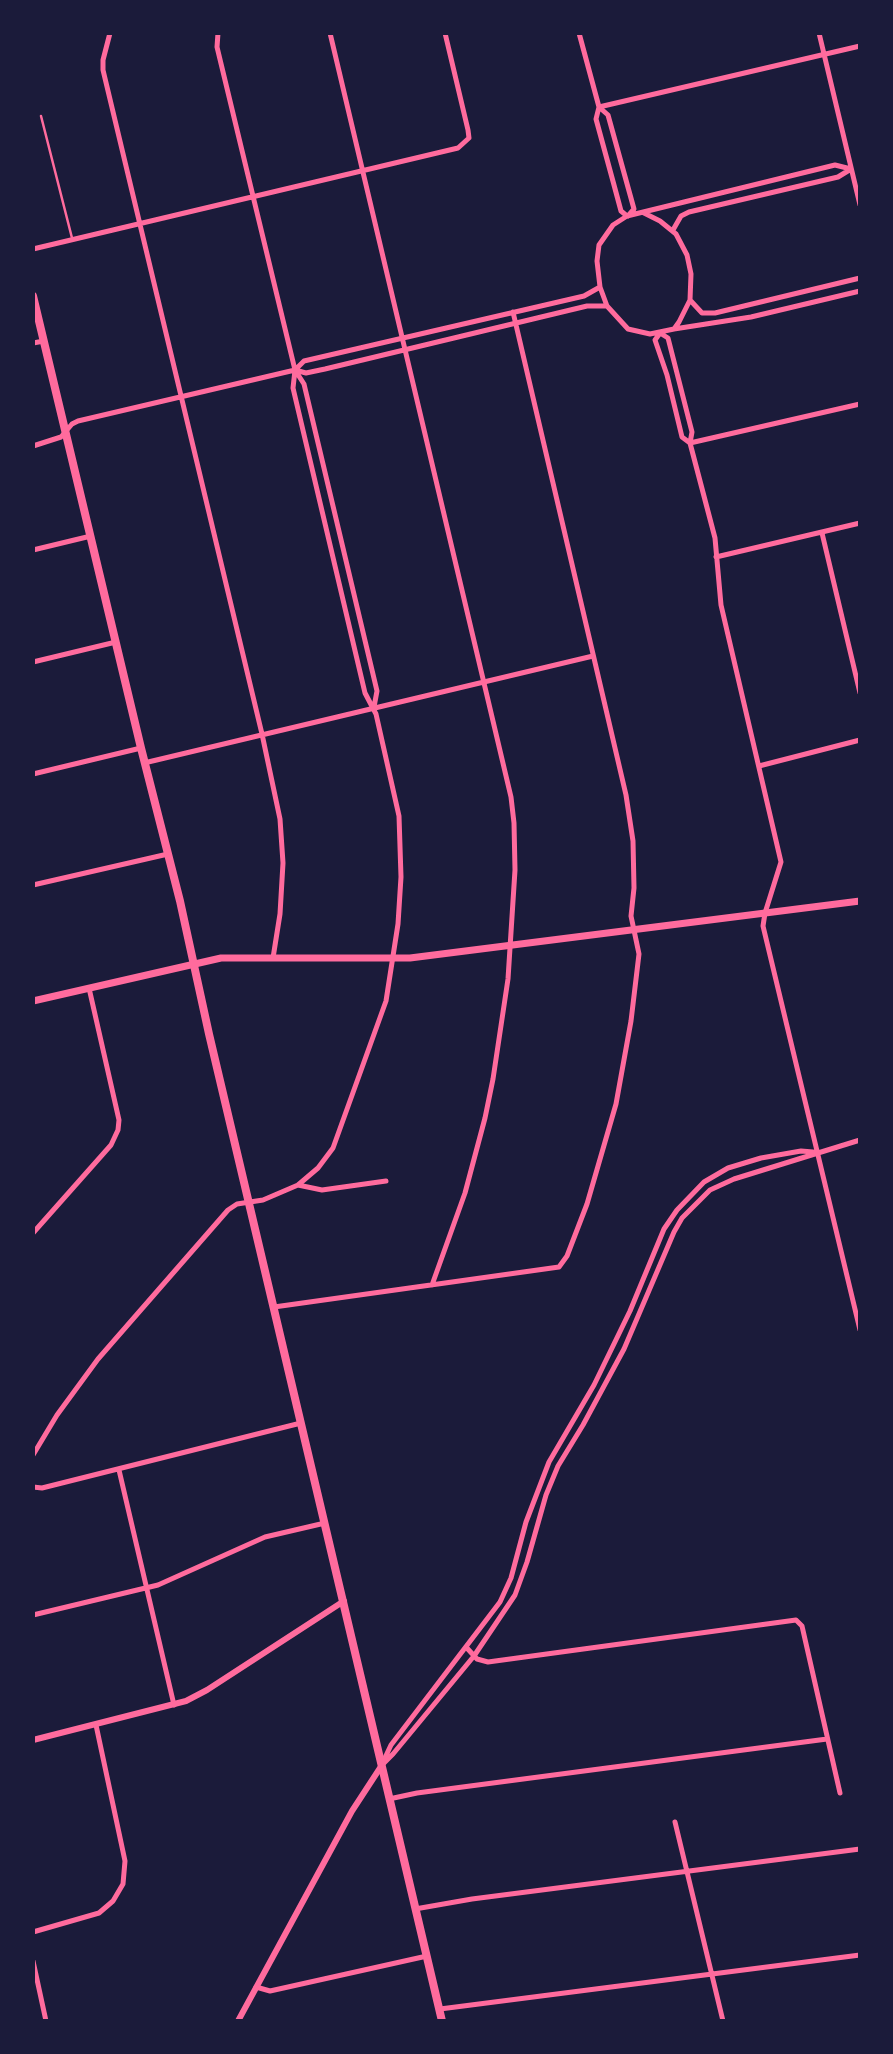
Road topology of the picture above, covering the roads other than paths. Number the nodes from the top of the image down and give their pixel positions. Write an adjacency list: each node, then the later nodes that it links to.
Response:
1 (110, 33): 21 (street)
2 (218, 33): 16 (street)
3 (330, 33): 12 (street)
4 (445, 33): 12 (street)
5 (579, 33): 9 (street)
6 (819, 33): 8 (street)
7 (860, 46): 8 (street)
8 (824, 55): 9 (street); 11 (street)
9 (598, 107): 13 (street); 14 (street)
10 (40, 116): 23 (lane)
11 (851, 169): 15 (street); 17 (street); 18 (street)
12 (363, 171): 16 (street); 37 (street)
13 (626, 182): 14 (street); 20 (street)
14 (614, 185): 20 (street)
15 (744, 187): 17 (street); 19 (street)
16 (252, 197): 21 (street); 41 (street)
17 (747, 198): 22 (street)
18 (860, 205)
19 (644, 214): 20 (street); 22 (street)
20 (627, 216): 26 (street)
21 (140, 224): 23 (street); 44 (street)
22 (673, 230): 29 (street)
23 (74, 241): 24 (street)
24 (33, 249)
25 (860, 278): 30 (street)
26 (600, 287): 31 (street); 32 (street)
27 (860, 291): 33 (street)
28 (33, 296): 38 (main road)
29 (690, 300): 30 (street); 35 (street)
30 (748, 305): 33 (street)
31 (607, 306): 34 (street); 36 (street)
32 (513, 312): 34 (street); 37 (street)
33 (751, 317): 35 (street)
34 (515, 324): 40 (street); 59 (street)
35 (674, 329): 36 (street)
36 (660, 333): 42 (street); 43 (street)
37 (402, 338): 40 (street); 41 (street)
38 (44, 341): 39 (street); 46 (main road)
39 (33, 343)
40 (405, 350): 41 (street); 61 (street)
41 (295, 370): 44 (street); 49 (street); 50 (street)
42 (677, 373): 43 (street); 47 (street)
43 (667, 375): 47 (street)
44 (182, 396): 46 (street); 64 (street)
45 (860, 404): 47 (street)
46 (66, 431): 48 (street); 53 (main road)
47 (690, 443): 55 (street)
48 (33, 446)
49 (323, 469): 50 (street); 56 (street)
50 (312, 471): 57 (street)
51 (860, 523): 52 (street)
52 (822, 533): 55 (street); 62 (street)
53 (91, 536): 54 (street); 58 (main road)
54 (33, 550)
55 (716, 557): 68 (street)
56 (356, 604): 57 (street); 63 (street)
57 (345, 606): 63 (street)
58 (116, 642): 60 (street); 66 (main road)
59 (593, 656): 61 (street); 74 (street)
60 (33, 662)
61 (483, 682): 63 (street); 75 (street)
62 (860, 693)
63 (374, 707): 64 (street); 83 (street)
64 (262, 734): 67 (street); 76 (street)
65 (860, 740): 68 (street)
66 (141, 748): 67 (main road); 69 (street)
67 (144, 763): 70 (main road)
68 (759, 766): 73 (street)
69 (33, 774)
70 (168, 854): 71 (street); 77 (main road)
71 (33, 885)
72 (860, 901): 73 (main road)
73 (765, 913): 74 (main road); 81 (street)
74 (635, 930): 75 (main road); 86 (street)
75 (510, 946): 76 (main road); 86 (street)
76 (273, 958): 77 (main road)
77 (194, 964): 78 (main road); 84 (main road)
78 (89, 988): 79 (main road); 85 (street)
79 (33, 1001)
80 (860, 1140): 81 (street)
81 (816, 1152): 88 (street); 89 (street); 90 (street)
82 (386, 1181): 83 (street)
83 (298, 1185): 84 (street)
84 (250, 1202): 87 (main road); 92 (street)
85 (33, 1233)
86 (432, 1285): 87 (street)
87 (274, 1307): 91 (main road)
88 (860, 1330)
89 (615, 1344): 90 (street); 99 (street)
90 (624, 1349): 100 (street)
91 (302, 1423): 93 (street); 95 (main road)
92 (33, 1455)
93 (119, 1470): 94 (street); 96 (street)
94 (33, 1487)
95 (325, 1523): 96 (street); 97 (main road)
96 (146, 1587): 98 (street); 101 (street)
97 (344, 1601): 101 (street); 105 (main road)
98 (33, 1615)
99 (466, 1647): 100 (street); 105 (street)
100 (474, 1656): 103 (street); 105 (street)
101 (174, 1705): 102 (street)
102 (96, 1725): 104 (street); 112 (street)
103 (827, 1739): 106 (street); 107 (street)
104 (33, 1740)
105 (382, 1765): 107 (main road); 117 (street)
106 (840, 1793)
107 (389, 1799): 111 (main road)
108 (674, 1822): 110 (street)
109 (860, 1849): 110 (street)
110 (687, 1871): 111 (street); 116 (street)
111 (415, 1909): 114 (main road)
112 (33, 1932)
113 (860, 1955): 116 (street)
114 (428, 1956): 117 (street); 118 (main road)
115 (33, 1961): 119 (street)
116 (712, 1973): 118 (street); 122 (street)
117 (257, 1987): 120 (street)
118 (440, 2009): 121 (main road)
119 (46, 2021)
120 (238, 2021)
121 (442, 2021)
122 (723, 2021)

